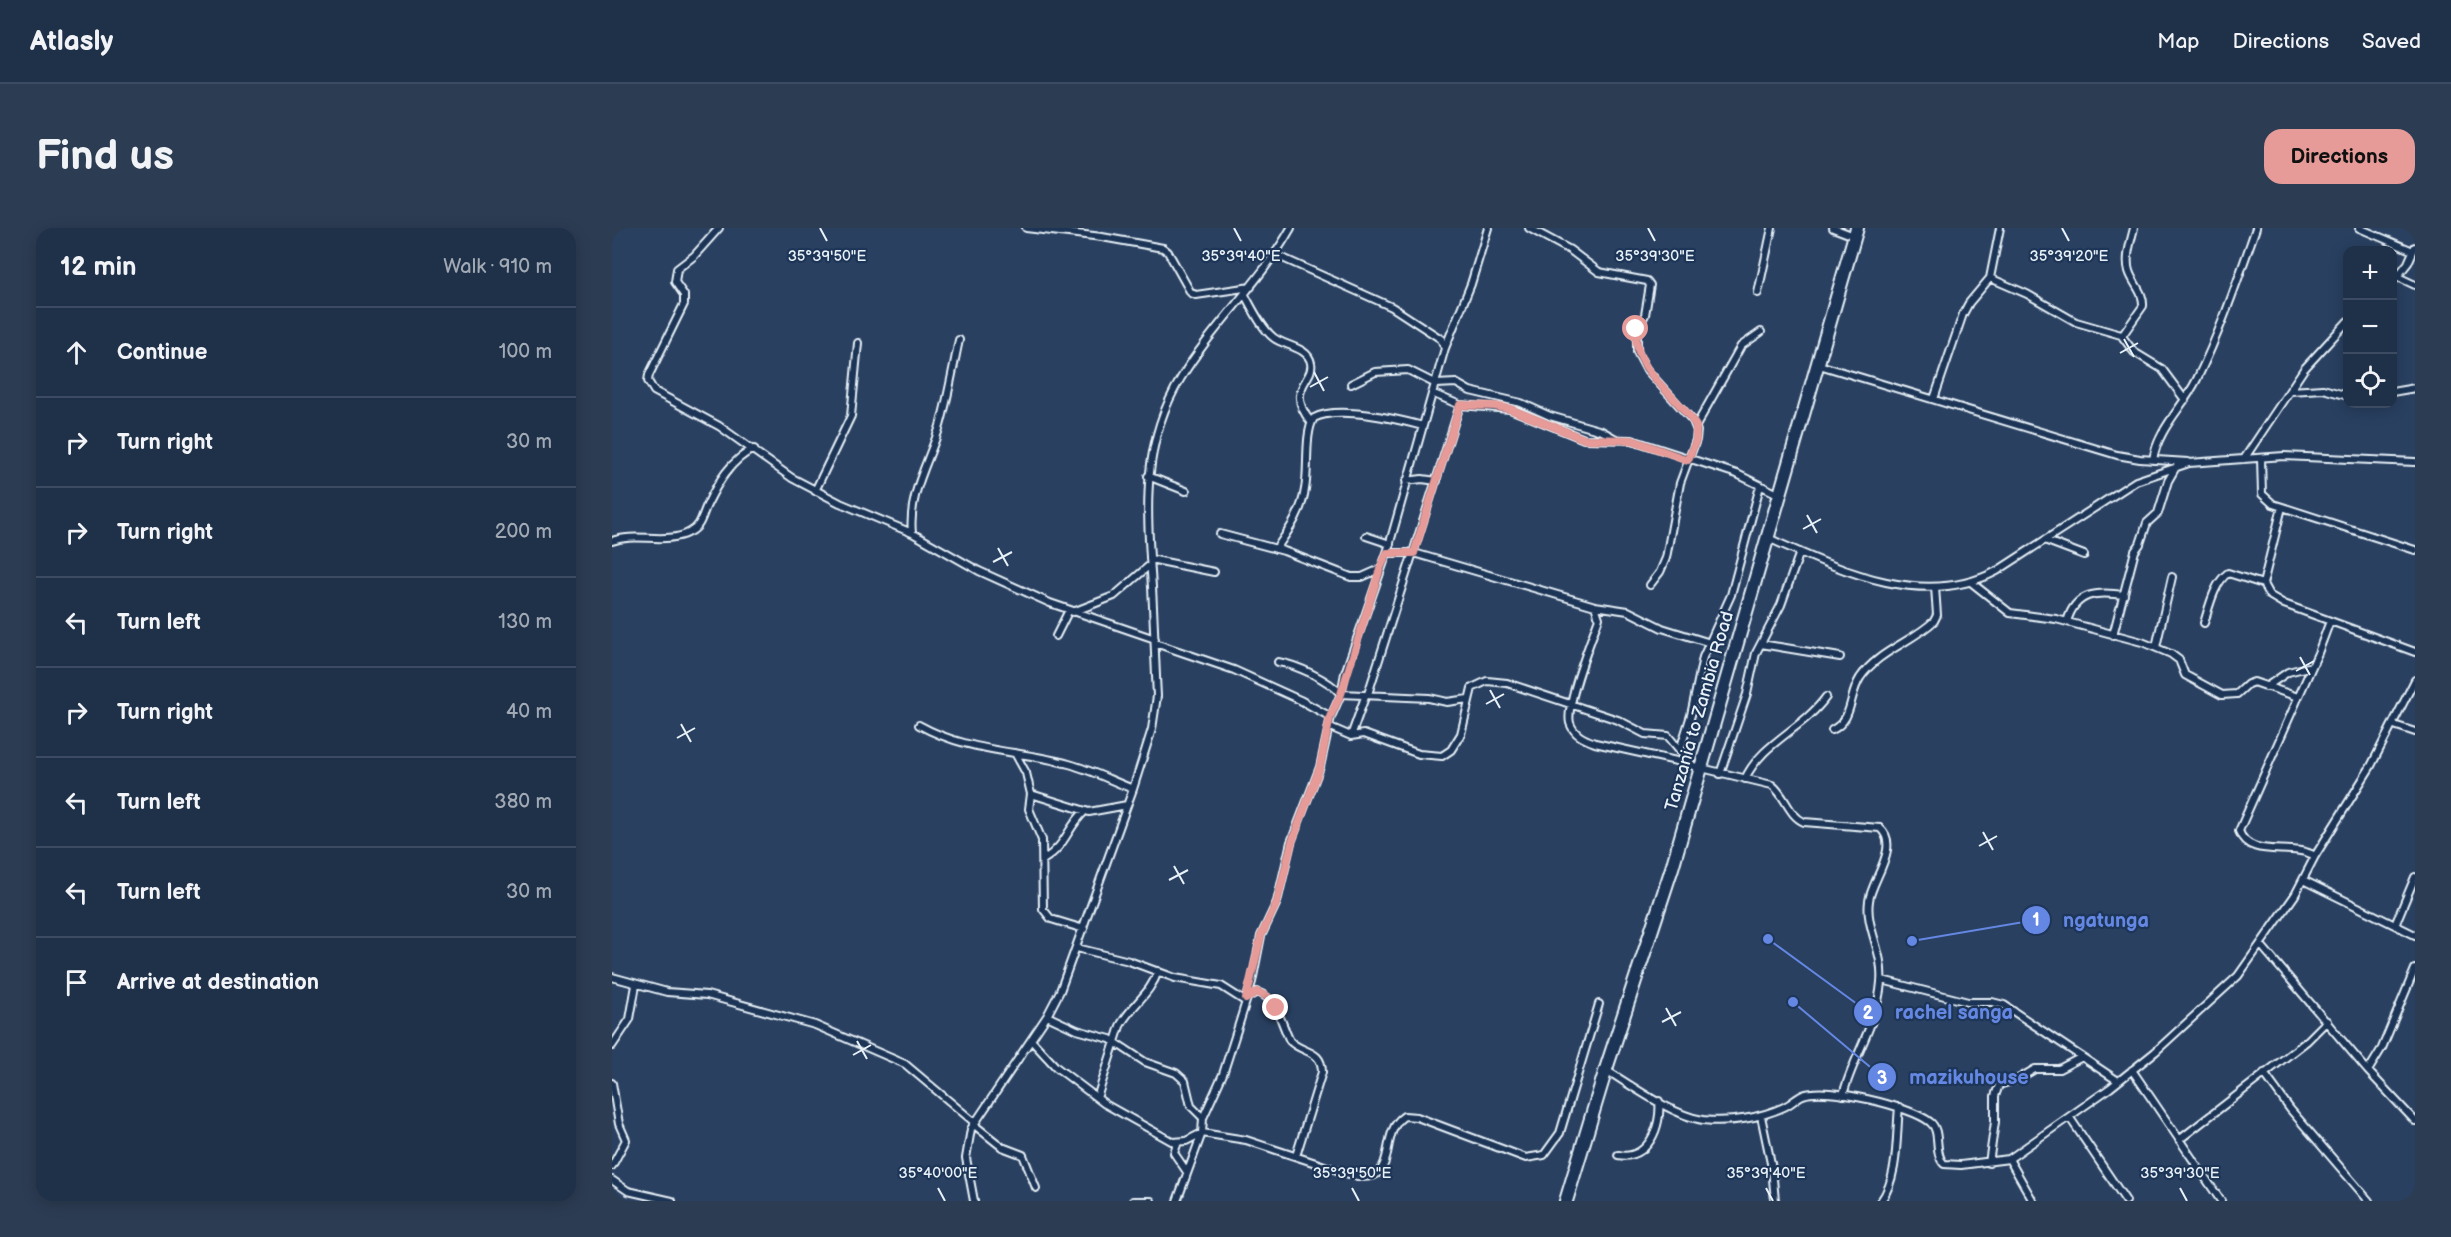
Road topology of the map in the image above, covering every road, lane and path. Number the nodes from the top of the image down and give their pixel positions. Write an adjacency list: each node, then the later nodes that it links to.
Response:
1 (719, 228): 42 (street)
2 (1026, 228): 18 (street)
3 (1291, 228): 14 (street)
4 (1488, 228): 26 (street)
5 (1529, 228): 40 (street)
6 (1772, 228): 19 (street)
7 (1833, 228): 12 (street)
8 (2000, 228): 16 (street)
9 (2134, 228): 23 (street)
10 (2256, 228): 36 (street)
11 (2359, 228): 13 (street)
12 (1855, 232): 27 (highway, Tanzania to Zambia Road)
13 (2414, 249): 15 (street)
14 (1276, 255): 18 (street); 26 (street)
15 (2398, 277): 17 (street)
16 (1990, 278): 23 (street); 35 (street)
17 (2415, 285)
18 (1251, 287): 20 (street)
19 (1758, 293)
20 (1245, 295): 38 (street); 50 (street)
21 (2343, 326): 32 (street)
22 (1761, 332): 40 (street)
23 (2122, 336): 36 (street)
24 (959, 339): 58 (street)
25 (858, 343): 54 (street)
26 (1445, 348): 29 (street)
27 (1816, 364): 35 (street); 56 (highway, Tanzania to Zambia Road)
28 (1351, 384): 29 (street)
29 (1436, 384): 33 (street); 41 (street)
30 (2415, 388): 31 (street)
31 (2397, 390)
32 (2290, 391): 34 (street); 44 (street)
33 (1434, 394): 37 (street); 39 (street)
34 (2343, 395)
35 (1934, 399): 46 (street)
36 (2185, 399): 46 (street)
37 (1460, 405): 41 (street); 52 (street)
38 (1311, 422): 39 (street); 65 (street)
39 (1423, 426): 51 (street)
40 (1696, 426): 45 (street)
41 (1616, 440): 45 (street)
42 (754, 450): 54 (street); 62 (street)
43 (2261, 458): 44 (street); 47 (street); 57 (street)
44 (2244, 459): 48 (street)
45 (1688, 460): 53 (street); 77 (street)
46 (2153, 460): 48 (street)
47 (2415, 462)
48 (2188, 463): 49 (street)
49 (2176, 467): 63 (street); 79 (street)
50 (1148, 476): 55 (street); 71 (street)
51 (1406, 481): 52 (street); 64 (street)
52 (1437, 481): 69 (street)
53 (1760, 486): 56 (street); 88 (street)
54 (815, 491): 58 (street)
55 (1186, 491)
56 (1781, 495): 61 (highway, Tanzania to Zambia Road)
57 (2282, 507): 66 (street); 76 (street)
58 (912, 533): 81 (street)
59 (1220, 534): 65 (street)
60 (1366, 536): 64 (street)
61 (1768, 537): 67 (street); 112 (highway, Tanzania to Zambia Road)
62 (612, 541)
63 (2047, 541): 70 (street); 75 (street)
64 (1390, 544): 68 (street)
65 (1276, 549): 72 (street)
66 (2415, 550)
67 (1800, 552): 78 (street); 89 (street)
68 (1387, 553): 69 (street); 72 (street)
69 (1414, 553): 80 (street); 98 (street)
70 (2084, 555)
71 (1150, 562): 73 (street); 81 (street); 87 (street)
72 (1380, 569): 97 (street)
73 (1214, 572)
74 (2172, 577): 90 (street)
75 (1972, 583): 78 (street); 83 (street)
76 (2263, 584): 82 (street); 84 (street)
77 (1650, 585)
78 (1935, 587): 107 (street)
79 (2124, 595): 83 (street); 85 (street)
80 (1595, 606): 88 (street); 102 (street)
81 (1071, 611): 86 (street); 87 (street)
82 (2330, 621): 91 (street); 94 (street)
83 (2067, 622): 85 (street)
84 (2204, 623)
85 (2114, 635): 90 (street)
86 (1056, 636)
87 (1155, 641): 103 (street); 115 (street)
88 (1707, 642): 110 (street)
89 (1761, 644): 92 (street); 113 (street)
90 (2156, 647): 96 (street)
91 (2415, 652)
92 (1840, 657)
93 (1278, 662): 97 (street)
94 (2312, 666): 96 (street); 100 (street)
95 (2415, 680): 105 (street)
96 (2266, 687): 100 (street)
97 (1341, 694): 98 (street); 103 (street)
98 (1367, 695): 101 (street); 109 (street)
99 (1826, 697): 114 (street)
100 (2298, 697): 119 (street)
101 (1468, 699): 102 (street); 109 (street)
102 (1570, 703): 110 (street); 112 (street)
103 (1330, 717): 106 (street)
104 (919, 725): 111 (street)
105 (2394, 725): 108 (street); 119 (street)
106 (1330, 726): 109 (street); 133 (street)
107 (1832, 730)
108 (2415, 732)
109 (1351, 736)
110 (1680, 750): 112 (street)
111 (1015, 753): 115 (street); 116 (street)
112 (1695, 767): 113 (street); 141 (highway, Tanzania to Zambia Road)
113 (1720, 774): 114 (street)
114 (1745, 779): 131 (street)
115 (1133, 789): 117 (street)
116 (1031, 794): 118 (street); 120 (street)
117 (1127, 805): 118 (street); 124 (street)
118 (1085, 811): 120 (street)
119 (2315, 856): 122 (street)
120 (1043, 860): 124 (street)
121 (2415, 877): 123 (street)
122 (2302, 880): 123 (street); 126 (street)
123 (2396, 925): 125 (street)
124 (1084, 929): 127 (street)
125 (2415, 935)
126 (2261, 945): 136 (street); 142 (street)
127 (1077, 948): 129 (street); 135 (street)
128 (2415, 969): 143 (street)
129 (1158, 971): 133 (street); 138 (street)
130 (612, 977): 132 (street)
131 (1882, 980): 140 (street); 147 (street)
132 (636, 985): 139 (street); 155 (street)
133 (1246, 999): 152 (street); 160 (street)
134 (1599, 1004): 160 (street)
135 (1047, 1016): 137 (street); 138 (street)
136 (2327, 1021): 143 (street); 144 (street)
137 (1031, 1040): 148 (street); 155 (street)
138 (1115, 1041): 148 (street); 152 (street)
139 (612, 1046)
140 (2082, 1057): 145 (street); 162 (street)
141 (1606, 1069): 149 (street); 173 (highway, Tanzania to Zambia Road)
142 (2132, 1070): 145 (street); 157 (street)
143 (2368, 1071): 154 (street)
144 (2264, 1074): 157 (street); 167 (street)
145 (2118, 1081): 153 (street)
146 (612, 1083): 163 (street)
147 (1843, 1095): 150 (street); 151 (street)
148 (1097, 1098): 158 (street)
149 (1659, 1101): 151 (street); 159 (street)
150 (1899, 1107): 162 (street); 175 (street)
151 (1761, 1116): 174 (street)
152 (1203, 1118): 156 (street)
153 (2070, 1119): 161 (street); 177 (street)
154 (2415, 1121)
155 (974, 1123): 166 (street); 169 (street)
156 (1202, 1133): 158 (street); 160 (street); 164 (street)
157 (2179, 1140): 178 (street)
158 (1178, 1143): 164 (street)
159 (1618, 1155)
160 (1296, 1156)
161 (2009, 1159): 162 (street); 176 (street)
162 (1989, 1163)
163 (612, 1166)
164 (1187, 1172): 172 (street)
165 (612, 1180): 168 (street)
166 (1036, 1188)
167 (2367, 1198): 179 (street)
168 (672, 1201)
169 (974, 1201)
170 (1133, 1201): 171 (street)
171 (1151, 1201)
172 (1177, 1201)
173 (1566, 1201)
174 (1775, 1201)
175 (1881, 1201)
176 (2033, 1201)
177 (2126, 1201)
178 (2221, 1201)
179 (2357, 1201)

